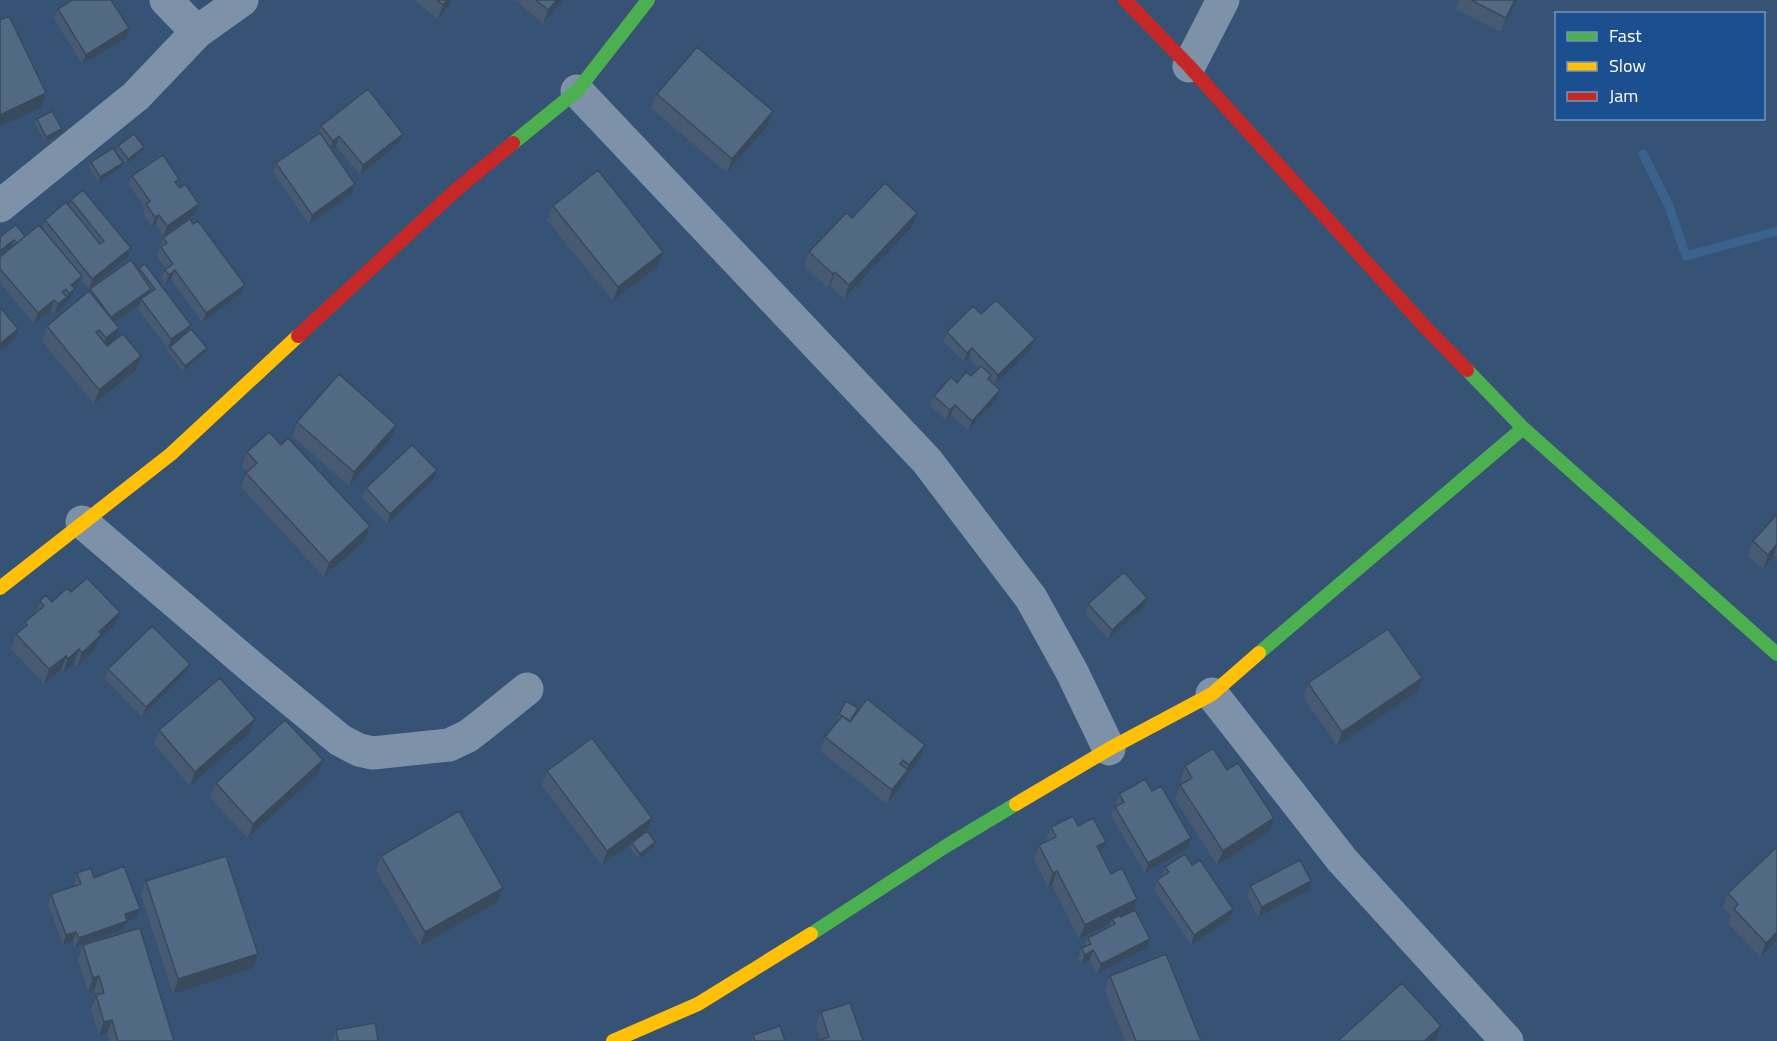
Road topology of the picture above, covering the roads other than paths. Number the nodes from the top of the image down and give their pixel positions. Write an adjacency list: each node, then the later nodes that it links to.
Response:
1 (166, 0): 6 (street)
2 (242, 0): 6 (street)
3 (648, 0): 8 (street)
4 (1125, 0): 7 (street)
5 (1223, 0): 7 (street)
6 (197, 32): 9 (street)
7 (1189, 66): 10 (street)
8 (577, 91): 11 (street); 16 (street)
9 (0, 206)
10 (1523, 428): 13 (street); 15 (street)
11 (82, 522): 12 (street); 14 (street)
12 (0, 588)
13 (1777, 654)
14 (527, 689)
15 (1212, 694): 16 (street); 18 (street)
16 (1108, 749): 17 (street)
17 (613, 1041)
18 (1507, 1041)

